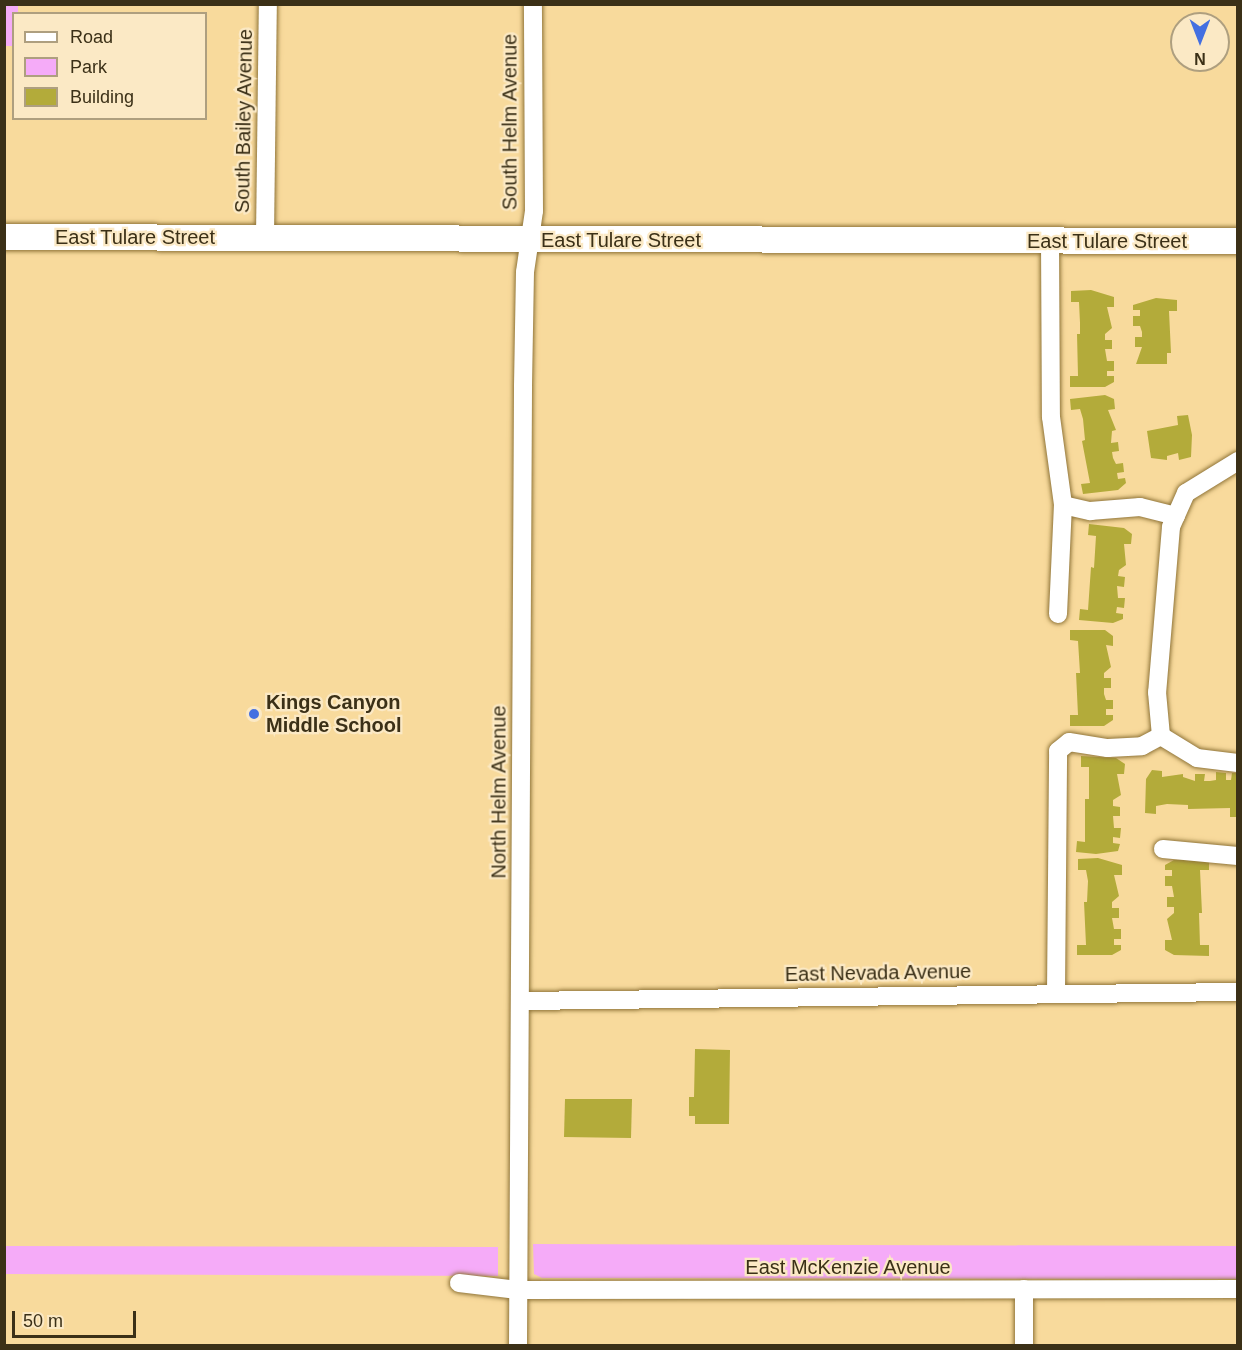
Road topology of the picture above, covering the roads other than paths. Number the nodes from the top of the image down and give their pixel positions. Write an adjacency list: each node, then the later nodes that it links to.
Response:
1 (268, 4): 4 (street, South Bailey Avenue)
2 (533, 4): 5 (street, South Helm Avenue)
3 (4, 237): 4 (main road, East Tulare Street)
4 (265, 237): 5 (main road, East Tulare Street)
5 (530, 240): 6 (main road, East Tulare Street); 18 (street, North Helm Avenue)
6 (1050, 240): 7 (main road, East Tulare Street); 9 (street)
7 (1238, 241)
8 (1238, 461): 10 (street)
9 (1063, 506): 10 (street); 11 (street)
10 (1176, 516): 12 (street)
11 (1059, 614)
12 (1161, 736): 13 (street); 17 (street)
13 (1238, 763)
14 (1163, 849): 15 (street)
15 (1238, 856)
16 (1238, 992): 17 (street, East Nevada Avenue)
17 (1056, 993): 18 (street, East Nevada Avenue)
18 (520, 1001): 22 (street, North Helm Avenue)
19 (459, 1283): 22 (street, East McKenzie Avenue)
20 (1024, 1289): 21 (street, East McKenzie Avenue); 22 (street, East McKenzie Avenue); 24 (street)
21 (1238, 1289)
22 (518, 1290): 23 (street, North Helm Avenue)
23 (518, 1346)
24 (1024, 1346)

